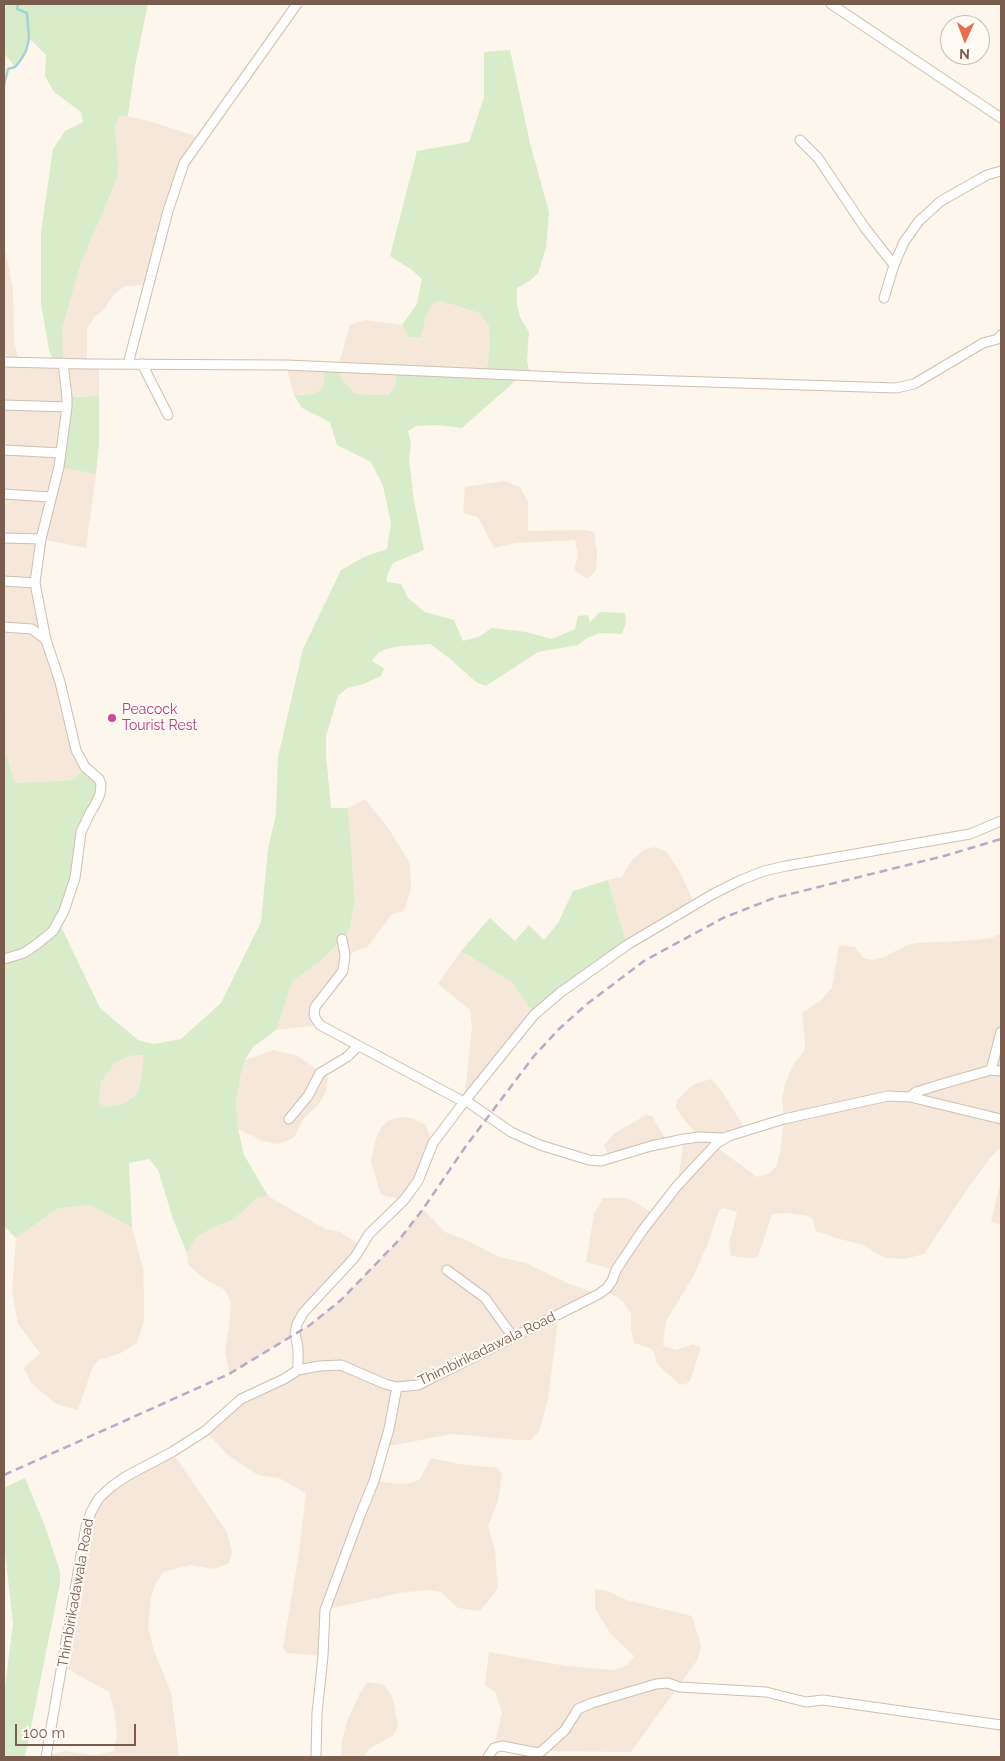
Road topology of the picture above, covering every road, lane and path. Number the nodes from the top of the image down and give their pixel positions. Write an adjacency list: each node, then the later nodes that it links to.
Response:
1 (298, 4): 11 (street)
2 (831, 4): 3 (street)
3 (1001, 118)
4 (800, 140): 6 (street)
5 (1001, 171): 6 (street)
6 (894, 265): 7 (street)
7 (884, 298)
8 (1000, 338): 12 (street)
9 (4, 362): 10 (street)
10 (63, 363): 11 (street); 14 (street)
11 (128, 364): 12 (street)
12 (142, 364): 15 (street)
13 (4, 405): 14 (street)
14 (67, 407): 17 (street)
15 (168, 415)
16 (4, 450): 17 (street)
17 (61, 453): 19 (street)
18 (4, 494): 19 (street)
19 (50, 497): 21 (street)
20 (4, 538): 21 (street)
21 (41, 539): 23 (street)
22 (4, 581): 23 (street)
23 (35, 583): 25 (street)
24 (4, 626): 25 (street)
25 (46, 640): 28 (street)
26 (1001, 822): 34 (street)
27 (342, 939): 30 (street)
28 (4, 959)
29 (1001, 1032): 31 (street)
30 (358, 1046): 34 (street); 35 (street)
31 (991, 1070): 32 (street); 33 (street)
32 (1001, 1071)
33 (913, 1095): 36 (street); 37 (street, Thimbirikadawala Road)
34 (464, 1101): 37 (street); 40 (street)
35 (289, 1119)
36 (1001, 1119)
37 (725, 1138): 39 (street, Thimbirikadawala Road)
38 (447, 1270): 39 (street)
39 (513, 1337): 41 (street, Thimbirikadawala Road)
40 (298, 1370): 41 (street, Thimbirikadawala Road); 43 (street, Thimbirikadawala Road)
41 (397, 1387): 44 (street)
42 (1001, 1726): 45 (street)
43 (46, 1757)
44 (316, 1757)
45 (488, 1757)

